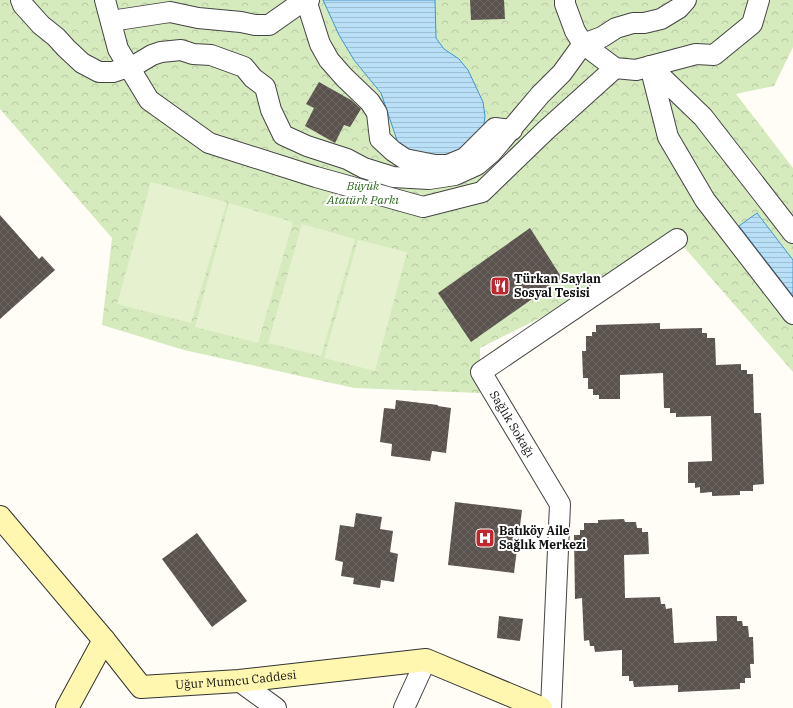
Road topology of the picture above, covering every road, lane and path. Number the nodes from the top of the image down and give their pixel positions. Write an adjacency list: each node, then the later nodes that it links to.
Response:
1 (21, 0): 11 (street)
2 (104, 0): 9 (street)
3 (186, 0): 8 (street)
4 (307, 0): 8 (street); 14 (street)
5 (565, 0): 10 (street)
6 (686, 0): 10 (street)
7 (759, 0): 12 (street)
8 (170, 12): 9 (street)
9 (111, 21): 11 (street)
10 (582, 44): 13 (street); 14 (street)
11 (129, 66): 13 (street); 14 (street)
12 (650, 66): 13 (street); 15 (street); 17 (street)
13 (615, 68)
14 (512, 130)
15 (793, 233)
16 (678, 239): 26 (street, Sağlık Sokağı)
17 (793, 314)
18 (0, 517): 19 (main road, Uğur Mumcu Caddesi)
19 (104, 640): 21 (main road, Uğur Mumcu Caddesi); 22 (main road)
20 (426, 660): 21 (main road, Uğur Mumcu Caddesi); 24 (street); 25 (main road, Uğur Mumcu Caddesi)
21 (239, 681): 23 (street)
22 (66, 708)
23 (276, 708)
24 (404, 708)
25 (541, 708)
26 (551, 708)

